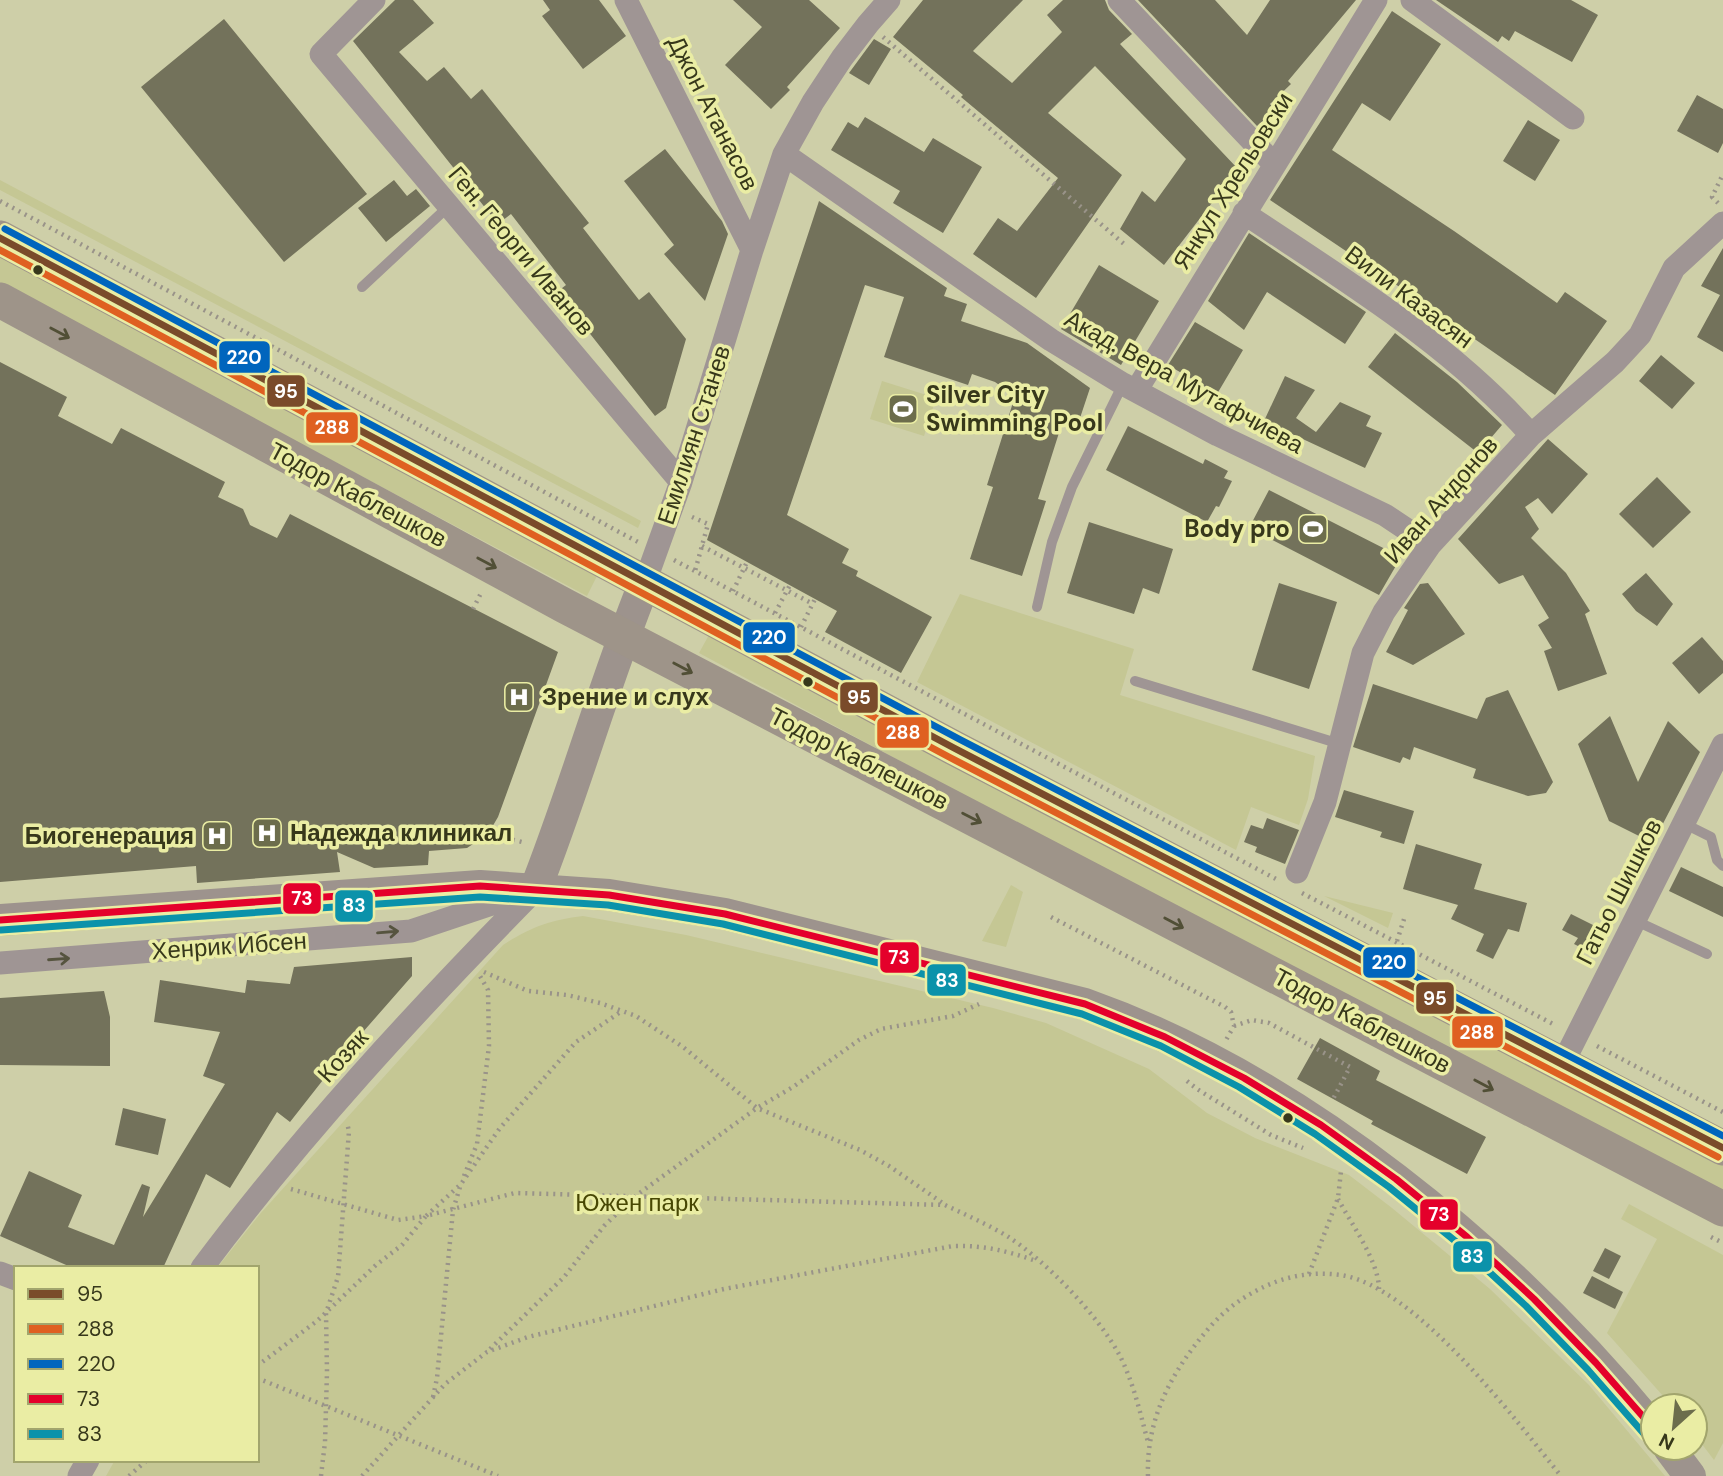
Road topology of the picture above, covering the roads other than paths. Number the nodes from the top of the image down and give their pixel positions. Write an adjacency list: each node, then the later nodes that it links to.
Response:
1 (374, 0): 10 (street, Ген. Георги Иванов)
2 (626, 0): 14 (street, Джон Атанасов)
3 (889, 0): 8 (street, Емилиян Станев)
4 (1119, 0): 9 (street)
5 (1376, 0): 9 (street, Янкул Хрельовски)
6 (1412, 0): 7 (street)
7 (1573, 118)
8 (784, 154): 14 (street, Емилиян Станев); 17 (street, Акад. Вера Мутафчиева)
9 (1274, 164): 11 (street, Янкул Хрельовски)
10 (449, 206): 15 (lane); 19 (street, Ген. Георги Иванов)
11 (1244, 213): 17 (street, Янкул Хрельовски); 18 (street, Вили Казасян)
12 (1723, 223): 18 (street, Иван Андонов)
13 (0, 238): 21 (main road)
14 (752, 250): 19 (street, Емилиян Станев)
15 (362, 287)
16 (0, 300): 23 (main road, Тодор Каблешков, one-way to 23)
17 (1129, 387): 20 (street, Акад. Вера Мутафчиева); 22 (lane, Янкул Хрельовски)
18 (1531, 435): 20 (street, Иван Андонов)
19 (681, 482): 21 (street, Емилиян Станев)
20 (1430, 545): 25 (street, Иван Андонов)
21 (645, 582): 23 (main road, Емилиян Станев); 35 (main road)
22 (1037, 607)
23 (623, 636): 30 (main road, Емилиян Станев); 37 (main road, Тодор Каблешков, one-way to 37)
24 (1135, 681): 25 (lane)
25 (1340, 744): 29 (street, Иван Андонов)
26 (1723, 745): 27 (street, Гатьо Шишков)
27 (1683, 823): 28 (lane); 32 (street, Гатьо Шишков)
28 (1723, 866)
29 (1289, 880)
30 (535, 890): 31 (main road, Хенрик Ибсен); 34 (street, Хенрик Ибсен, one-way to 30); 38 (street, Козяк); 39 (main road, Хенрик Ибсен)
31 (0, 920)
32 (1634, 920): 33 (lane); 35 (street, Гатьо Шишков)
33 (1707, 954)
34 (0, 963)
35 (1563, 1063): 36 (main road)
36 (1723, 1148)
37 (1723, 1209)
38 (204, 1266)
39 (1639, 1411)

